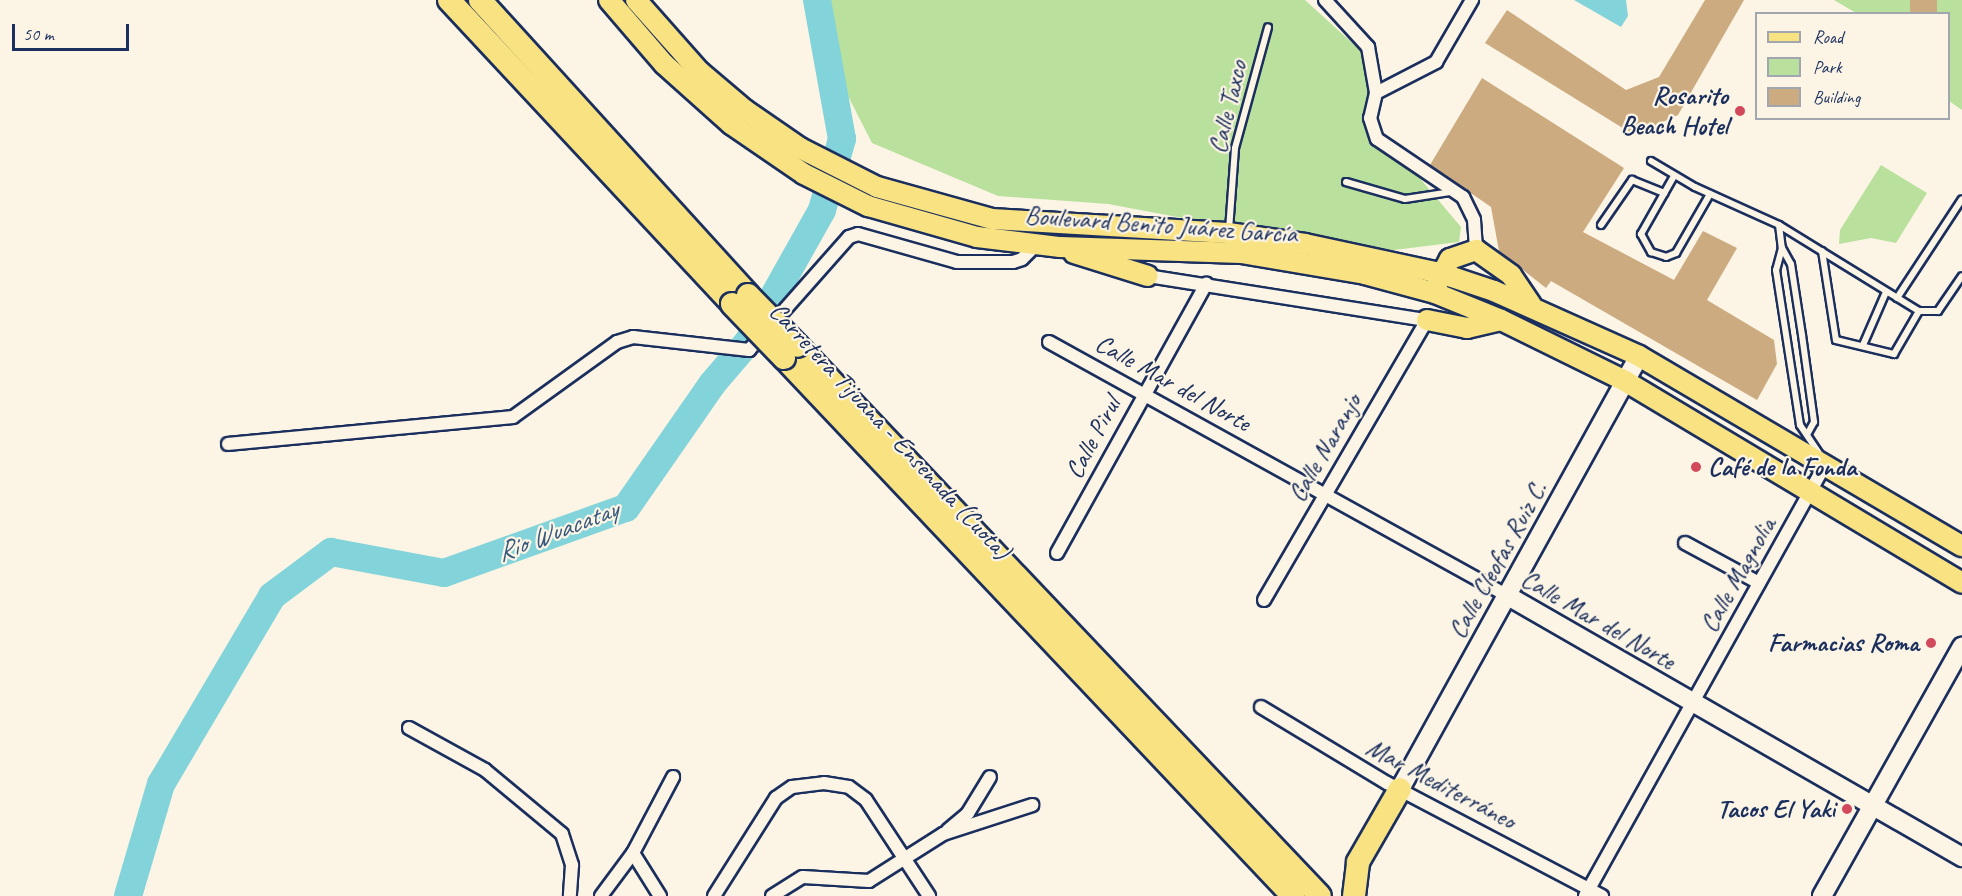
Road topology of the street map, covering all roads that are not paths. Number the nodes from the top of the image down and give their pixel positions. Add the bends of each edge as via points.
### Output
1 (449, 0) edge
2 (480, 0) edge
3 (609, 0) edge
4 (636, 0) edge
5 (1325, 0) edge
6 (1472, 0) edge
7 (1268, 27) dead end
8 (1376, 93) junction
9 (1651, 161) dead end
10 (1674, 176) junction
11 (1346, 182) dead end
12 (1455, 191) junction
13 (1664, 193) junction
14 (1710, 194) junction
15 (1962, 199) edge
16 (1601, 225) dead end
17 (1779, 225) junction
18 (1228, 233) junction
19 (1036, 245) junction
20 (1060, 247) junction
21 (1782, 248) junction
22 (1476, 250) junction
23 (1822, 251) junction
24 (1440, 273) junction
25 (1148, 276) joint
26 (1962, 276) edge
27 (1206, 284) junction
28 (1886, 292) junction
29 (1435, 293) junction
30 (1897, 298) junction
31 (740, 300) junction
32 (1531, 305) junction
33 (1919, 311) junction
34 (1427, 320) junction
35 (1501, 320) junction
36 (1049, 342) dead end
37 (1863, 345) junction
38 (791, 352) junction
39 (1639, 356) junction
40 (1625, 381) junction
41 (1142, 395) junction
42 (1808, 433) junction
43 (228, 444) dead end
44 (1825, 465) junction
45 (1808, 494) junction
46 (1322, 495) junction
47 (1685, 543) dead end
48 (1962, 546) edge
49 (1057, 553) dead end
50 (1759, 583) junction
51 (1962, 583) edge
52 (1508, 596) junction
53 (1264, 600) dead end
54 (1962, 647) edge
55 (1692, 705) junction
56 (1261, 707) dead end
57 (409, 728) dead end
58 (673, 777) dead end
59 (990, 777) dead end
60 (1400, 789) junction
61 (1032, 805) dead end
62 (1870, 807) junction
63 (943, 834) junction
64 (633, 853) junction
65 (1962, 857) edge
66 (904, 859) junction
67 (1587, 892) edge
68 (570, 896) edge
69 (601, 896) edge
70 (660, 896) edge
71 (714, 896) edge
72 (772, 896) edge
73 (929, 896) edge
74 (1293, 896) edge
75 (1320, 896) edge
76 (1354, 896) edge
77 (1602, 896) edge
78 (1822, 896) edge

1 - 31 highway, Carretera Tijuana - Ensenada (Cuota)
2 - 31 highway, Carretera Tijuana - Ensenada (Cuota)
3 - 19 main road, Boulevard Benito Juárez García via 698,96 759,146 804,174 899,217 977,237
4 - 18 main road, Boulevard Benito Juárez García via 700,72 770,129 818,158 906,198 1033,224
5 - 8 street via 1368,47
6 - 8 street via 1436,62
7 - 18 lane, Calle Taxco via 1235,148
8 - 12 street via 1370,118 1380,144
9 - 10 lane
10 - 13 lane
10 - 14 lane
11 - 12 lane via 1405,199
12 - 22 street via 1472,210
13 - 14 lane via 1641,238 1647,249 1666,257 1679,250
13 - 16 lane via 1639,179 1632,180 1620,190
14 - 17 lane
15 - 30 lane
17 - 21 lane
17 - 23 lane
18 - 24 main road, Boulevard Benito Juárez García via 1305,243
19 - 20 main road, Boulevard Benito Juárez García
19 - 43 street via 1013,262 957,262 858,234 849,237 749,350 633,336 617,342 513,417
20 - 25 main road
20 - 29 main road, Boulevard Benito Juárez García via 1241,253 1365,274
21 - 42 lane via 1791,264 1814,422
21 - 42 lane via 1776,270 1800,425
22 - 24 main road via 1454,257
22 - 32 main road via 1511,275
23 - 28 lane
23 - 37 lane via 1832,333 1839,341
24 - 29 main road
24 - 32 main road, Boulevard Benito Juárez García
25 - 27 street
26 - 33 lane via 1938,311
27 - 34 street
27 - 41 street, Calle Pirul
28 - 30 lane
28 - 37 lane
29 - 35 main road, Boulevard Benito Juárez García
30 - 33 lane
31 - 38 highway, Carretera Tijuana - Ensenada (Cuota), bridge
32 - 39 main road, Boulevard Benito Juárez García
33 - 37 lane via 1894,354
34 - 35 main road via 1467,328
34 - 46 street, Calle Naranjo
35 - 40 main road, Boulevard Benito Juárez García
36 - 41 street, Calle Mar del Norte
38 - 74 highway, Carretera Tijuana - Ensenada (Cuota)
38 - 75 highway, Carretera Tijuana - Ensenada (Cuota)
39 - 40 street, Calle Cleofas Ruiz C.
39 - 44 main road, Boulevard Benito Juárez García
40 - 45 main road, Boulevard Benito Juárez García
40 - 52 street, Calle Cleofas Ruiz C.
41 - 46 street, Calle Mar del Norte
41 - 49 street, Calle Pirul
42 - 44 lane
44 - 45 street, Calle Magnolia
44 - 48 main road, Boulevard Benito Juárez García
45 - 50 street, Calle Magnolia
45 - 51 main road, Boulevard Benito Juárez García
46 - 52 street, Calle Mar del Norte
46 - 53 street, Calle Naranjo
47 - 50 street
50 - 55 street, Calle Magnolia
52 - 55 street, Calle Mar del Norte
52 - 60 street, Calle Cleofas Ruiz C.
54 - 62 street
55 - 62 street, Calle Mar del Norte
55 - 67 street, Calle Magnolia
56 - 60 street, Mar Mediterráneo
57 - 68 street via 485,770 562,834 572,865
58 - 64 street
59 - 63 street via 968,813
60 - 67 street, Mar Mediterráneo
60 - 76 highway via 1358,862
61 - 63 street
62 - 65 street, Calle Mar del Norte
62 - 78 street
63 - 66 street
64 - 69 street
64 - 70 street
66 - 71 street via 858,792 824,783 792,787 776,798
66 - 72 street via 862,883 803,877
66 - 73 street
67 - 77 street, Mar Mediterráneo

